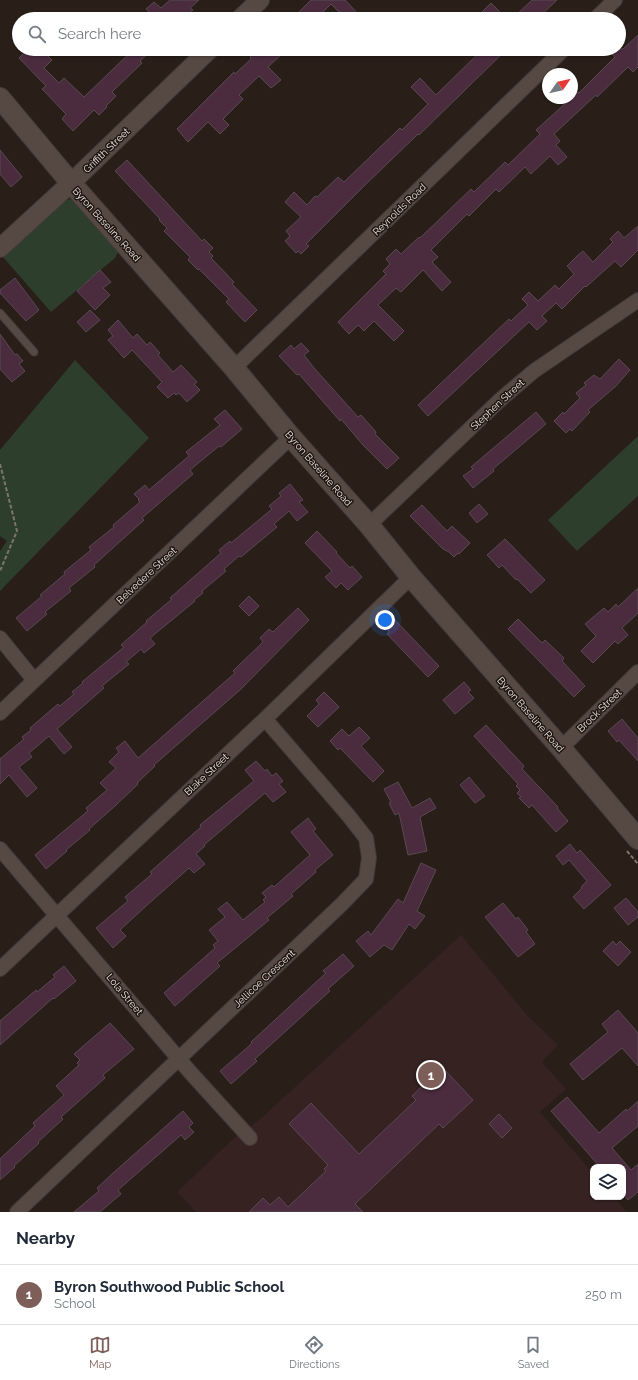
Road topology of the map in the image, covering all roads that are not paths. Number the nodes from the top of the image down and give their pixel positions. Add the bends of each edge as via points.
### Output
1 (260, 0) edge
2 (615, 0) edge
3 (247, 12) edge
4 (602, 12) edge
5 (203, 56) edge
6 (557, 56) edge
7 (0, 98) edge
8 (71, 184) junction
9 (0, 248) edge
10 (638, 300) edge
11 (0, 313) edge
12 (34, 352) dead end
13 (234, 368) junction
14 (291, 437) junction
15 (369, 525) junction
16 (411, 577) junction
17 (0, 638) edge
18 (638, 672) edge
19 (34, 680) junction
20 (0, 713) edge
21 (265, 719) junction
22 (561, 748) junction
23 (638, 839) edge
24 (0, 849) edge
25 (57, 914) junction
26 (0, 969) edge
27 (180, 1058) junction
28 (250, 1138) dead end
29 (18, 1212) edge

1 - 3 street
2 - 4 street
5 - 8 street, Griffith Street
6 - 13 street, Reynolds Road
7 - 8 main road, Byron Baseline Road
8 - 9 street, Griffith Street
8 - 13 main road, Byron Baseline Road
10 - 15 street, Stephen Street via 534,371 501,399
11 - 12 lane
13 - 14 main road, Byron Baseline Road
14 - 15 main road, Byron Baseline Road
14 - 19 street, Belvedere Street
15 - 16 main road, Byron Baseline Road
16 - 21 street, Blake Street
16 - 22 main road, Byron Baseline Road
17 - 19 street
18 - 22 street, Brock Street
19 - 20 street, Belvedere Street
21 - 25 street, Blake Street
21 - 27 street, Jellicoe Crescent via 366,838 370,858 366,879
22 - 23 main road, Byron Baseline Road
24 - 25 street, Lola Street
25 - 26 street, Blake Street
25 - 27 street, Lola Street
27 - 28 street, Lola Street
27 - 29 street, Jellicoe Crescent

